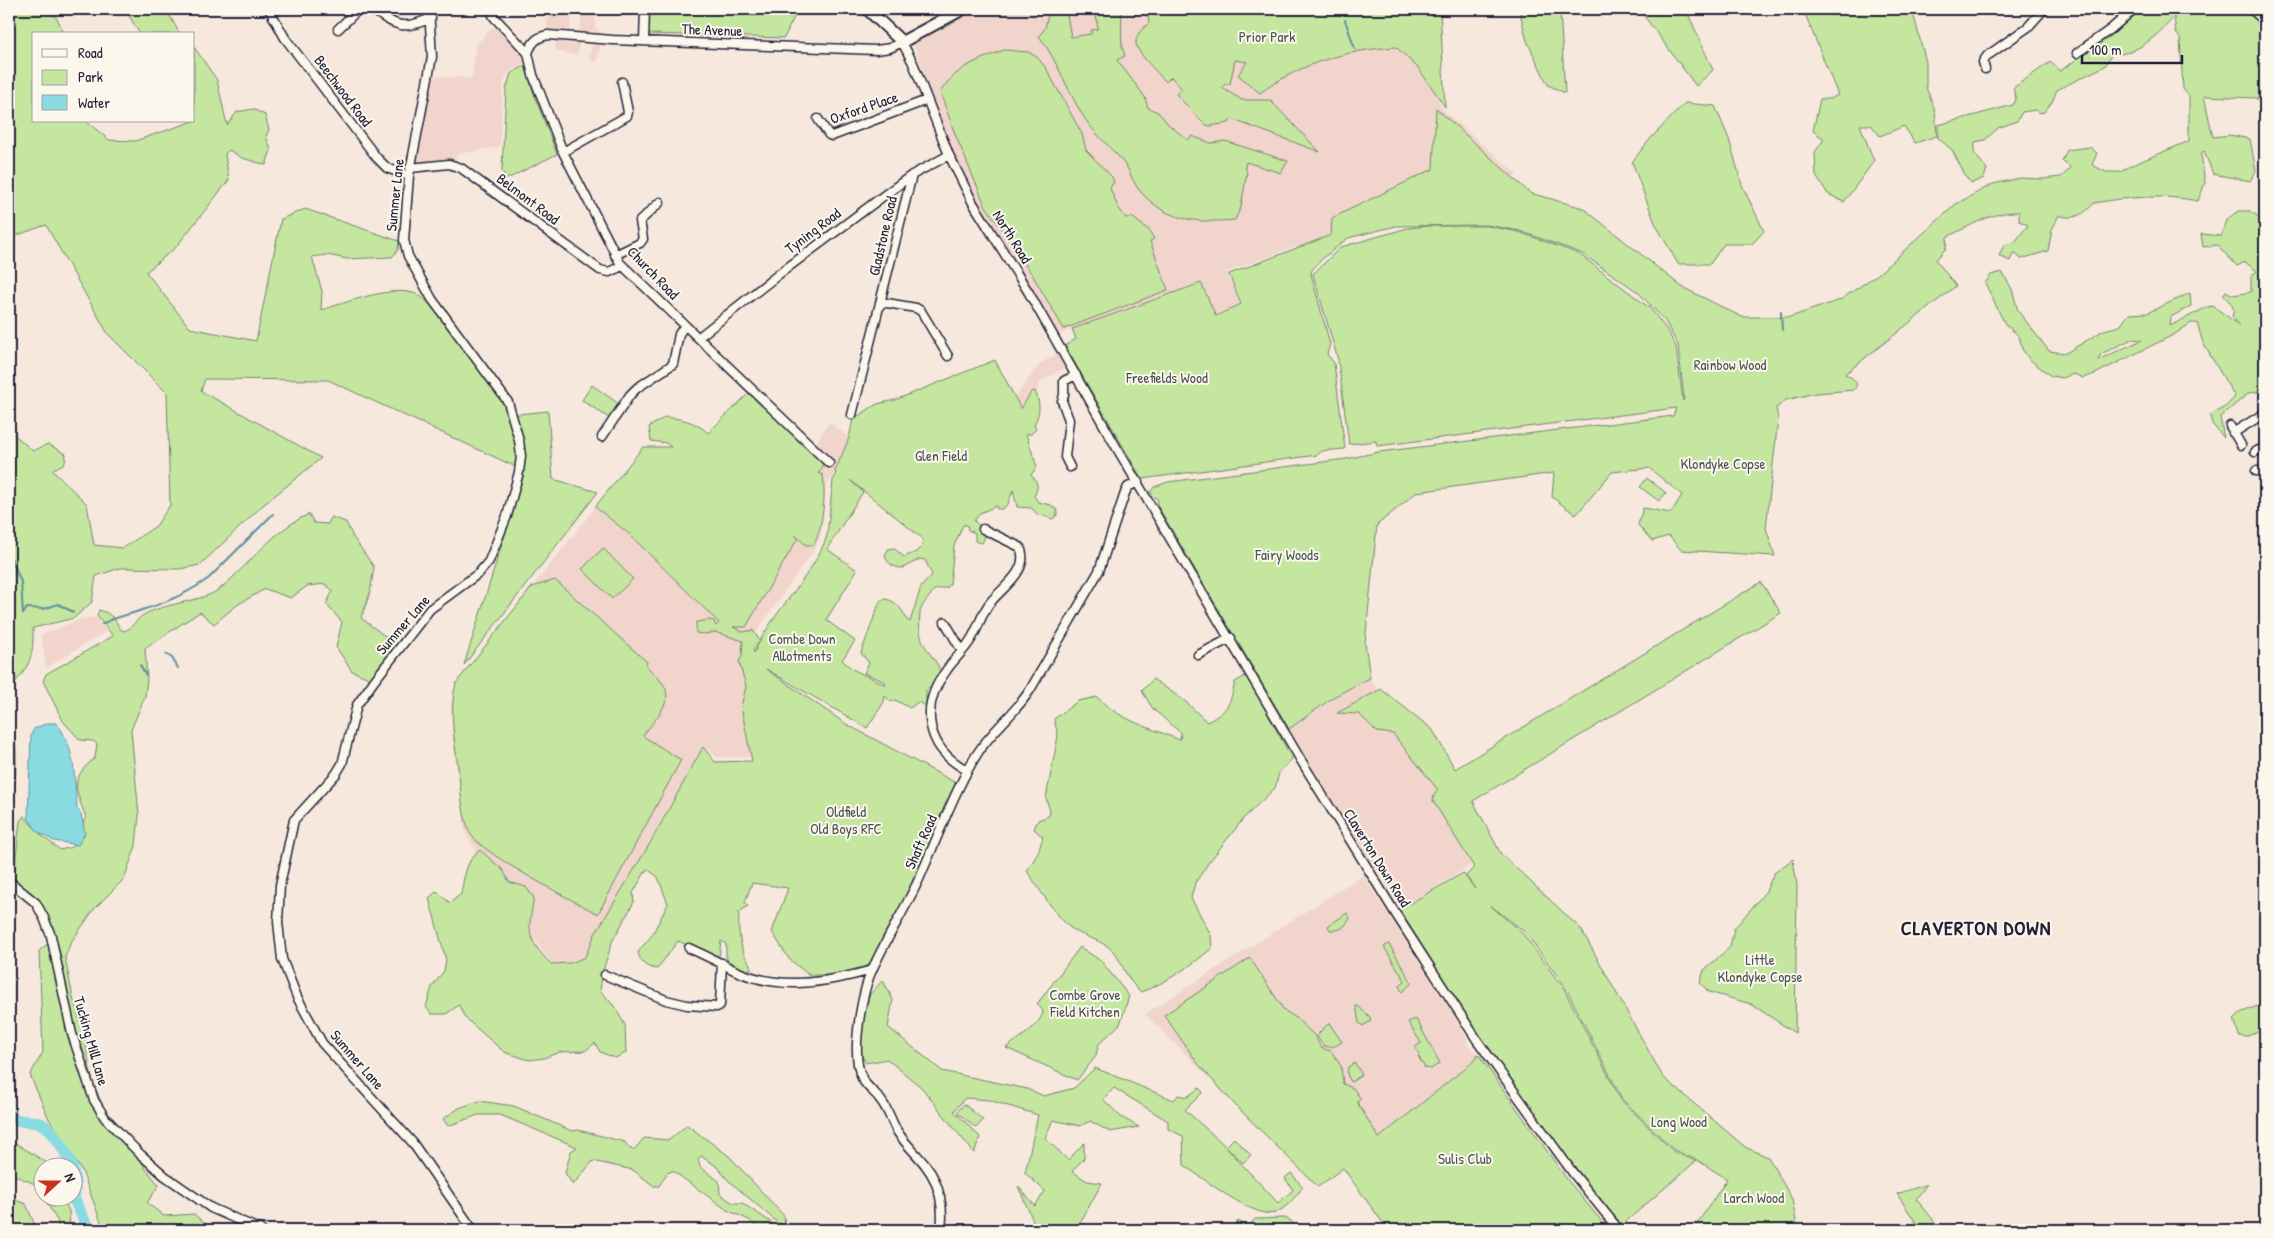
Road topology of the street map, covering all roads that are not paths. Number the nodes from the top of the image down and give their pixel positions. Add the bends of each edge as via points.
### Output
1 (269, 9) edge
2 (359, 9) edge
3 (372, 9) edge
4 (429, 9) edge
5 (490, 9) edge
6 (645, 9) edge
7 (867, 9) edge
8 (963, 9) edge
9 (2044, 9) edge
10 (2134, 9) edge
11 (2251, 9) edge
12 (431, 18) junction
13 (2265, 21) edge
14 (338, 29) dead end
15 (644, 41) junction
16 (902, 42) junction
17 (528, 52) junction
18 (2077, 53) dead end
19 (1985, 69) dead end
20 (622, 82) dead end
21 (927, 100) junction
22 (818, 119) dead end
23 (563, 152) junction
24 (949, 155) junction
25 (409, 172) junction
26 (912, 176) junction
27 (660, 202) dead end
28 (616, 255) junction
29 (622, 266) junction
30 (882, 302) junction
31 (685, 325) junction
32 (699, 337) junction
33 (948, 356) dead end
34 (1076, 375) junction
35 (2265, 413) edge
36 (852, 415) dead end
37 (602, 437) dead end
38 (2241, 444) dead end
39 (2265, 447) edge
40 (2255, 452) dead end
41 (829, 463) dead end
42 (1070, 467) dead end
43 (2256, 471) dead end
44 (2265, 472) edge
45 (1138, 482) junction
46 (983, 530) dead end
47 (945, 622) dead end
48 (1230, 638) junction
49 (962, 651) junction
50 (1198, 655) dead end
51 (968, 770) junction
52 (9, 881) edge
53 (689, 948) dead end
54 (722, 963) junction
55 (872, 970) junction
56 (605, 974) dead end
57 (261, 1230) edge
58 (473, 1230) edge
59 (941, 1230) edge
60 (1619, 1230) edge

1 - 25 street, Beechwood Road via 285,38 377,158 395,173
2 - 14 street
3 - 12 street via 386,20 404,26
4 - 12 street, Summer Lane
5 - 17 street
6 - 15 street
7 - 16 main road, North Road
8 - 16 main road
9 - 19 street via 2028,27 1987,56
10 - 18 street
11 - 13 street
12 - 25 street, Summer Lane via 432,57
15 - 16 street, The Avenue via 876,50
15 - 17 street, The Avenue via 548,35 538,37
16 - 21 street, North Road
17 - 23 street, Church Road via 533,76
20 - 23 street via 627,116
21 - 22 street, Oxford Place via 832,136
21 - 24 street, North Road
23 - 28 street, Church Road
24 - 26 street, Tyning Road
24 - 34 street, North Road via 973,203
25 - 29 street, Belmont Road via 456,165 605,273
25 - 58 street, Summer Lane via 404,224 408,256 432,299 506,398 520,440 520,472 489,561 479,573 430,610 362,696 353,717 342,764 294,820 280,885 278,922 282,959 297,997 322,1043 412,1142
26 - 30 street, Gladstone Road
26 - 32 street, Tyning Road
27 - 28 street via 642,217 643,239 640,243
28 - 29 street, Church Road
29 - 31 street, Church Road
30 - 33 street via 921,311
30 - 36 street, Gladstone Road
31 - 32 street, Church Road
31 - 37 street via 679,334 673,364 637,388
32 - 41 street, Church Road
34 - 42 street via 1063,384 1062,403 1069,420 1065,457
34 - 45 street, North Road
35 - 38 street via 2232,429
39 - 40 street
43 - 44 street
45 - 48 street, Claverton Down Road
45 - 51 street, Shaft Road via 1128,487 1099,571 1030,690 991,733
46 - 49 street via 1017,545 1023,556 1017,573 988,604
47 - 49 street
48 - 50 street
48 - 60 street, Claverton Down Road via 1326,803 1477,1040 1573,1173
49 - 51 street via 936,689 929,722 944,752
51 - 55 street, Shaft Road via 919,881
52 - 57 street, Tucking Mill Lane via 36,903 44,918 77,1051 94,1100 106,1118 165,1176 211,1208
53 - 54 street
54 - 55 street via 752,976 803,984 841,979
54 - 56 street via 720,1004 717,1007 666,1000
55 - 59 street, Shaft Road via 856,1032 859,1072 889,1112 896,1129 935,1180 940,1193

